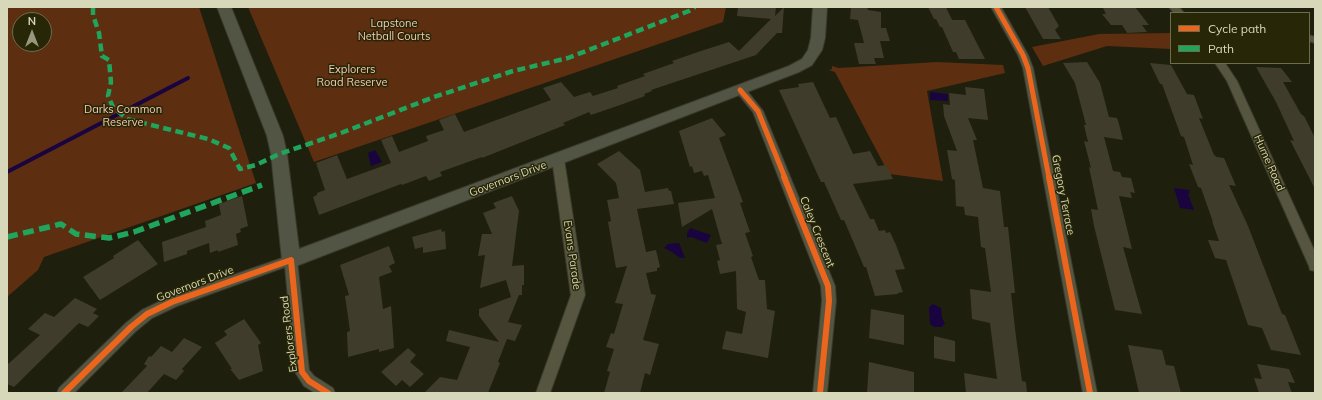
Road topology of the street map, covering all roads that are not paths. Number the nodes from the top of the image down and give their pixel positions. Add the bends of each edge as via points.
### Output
1 (224, 7) edge
2 (820, 7) edge
3 (996, 7) edge
4 (1221, 64) edge
5 (740, 90) junction
6 (558, 160) junction
7 (291, 260) junction
8 (1315, 266) edge
9 (64, 393) edge
10 (328, 393) edge
11 (543, 393) edge
12 (820, 393) edge
13 (1090, 393) edge

1 - 7 main road, Explorers Road via 275,136
2 - 5 main road, Governors Drive via 817,46 810,59 794,69
3 - 13 street, Gregory Terrace via 1028,68
4 - 8 street, Hume Road via 1232,81
5 - 6 main road, Governors Drive
5 - 12 street, Caley Crescent via 758,111 828,286 829,301
6 - 7 main road, Governors Drive
6 - 11 street, Evans Parade via 578,295
7 - 9 street, Governors Drive via 172,302 147,314
7 - 10 street, Explorers Road via 302,372 309,381

